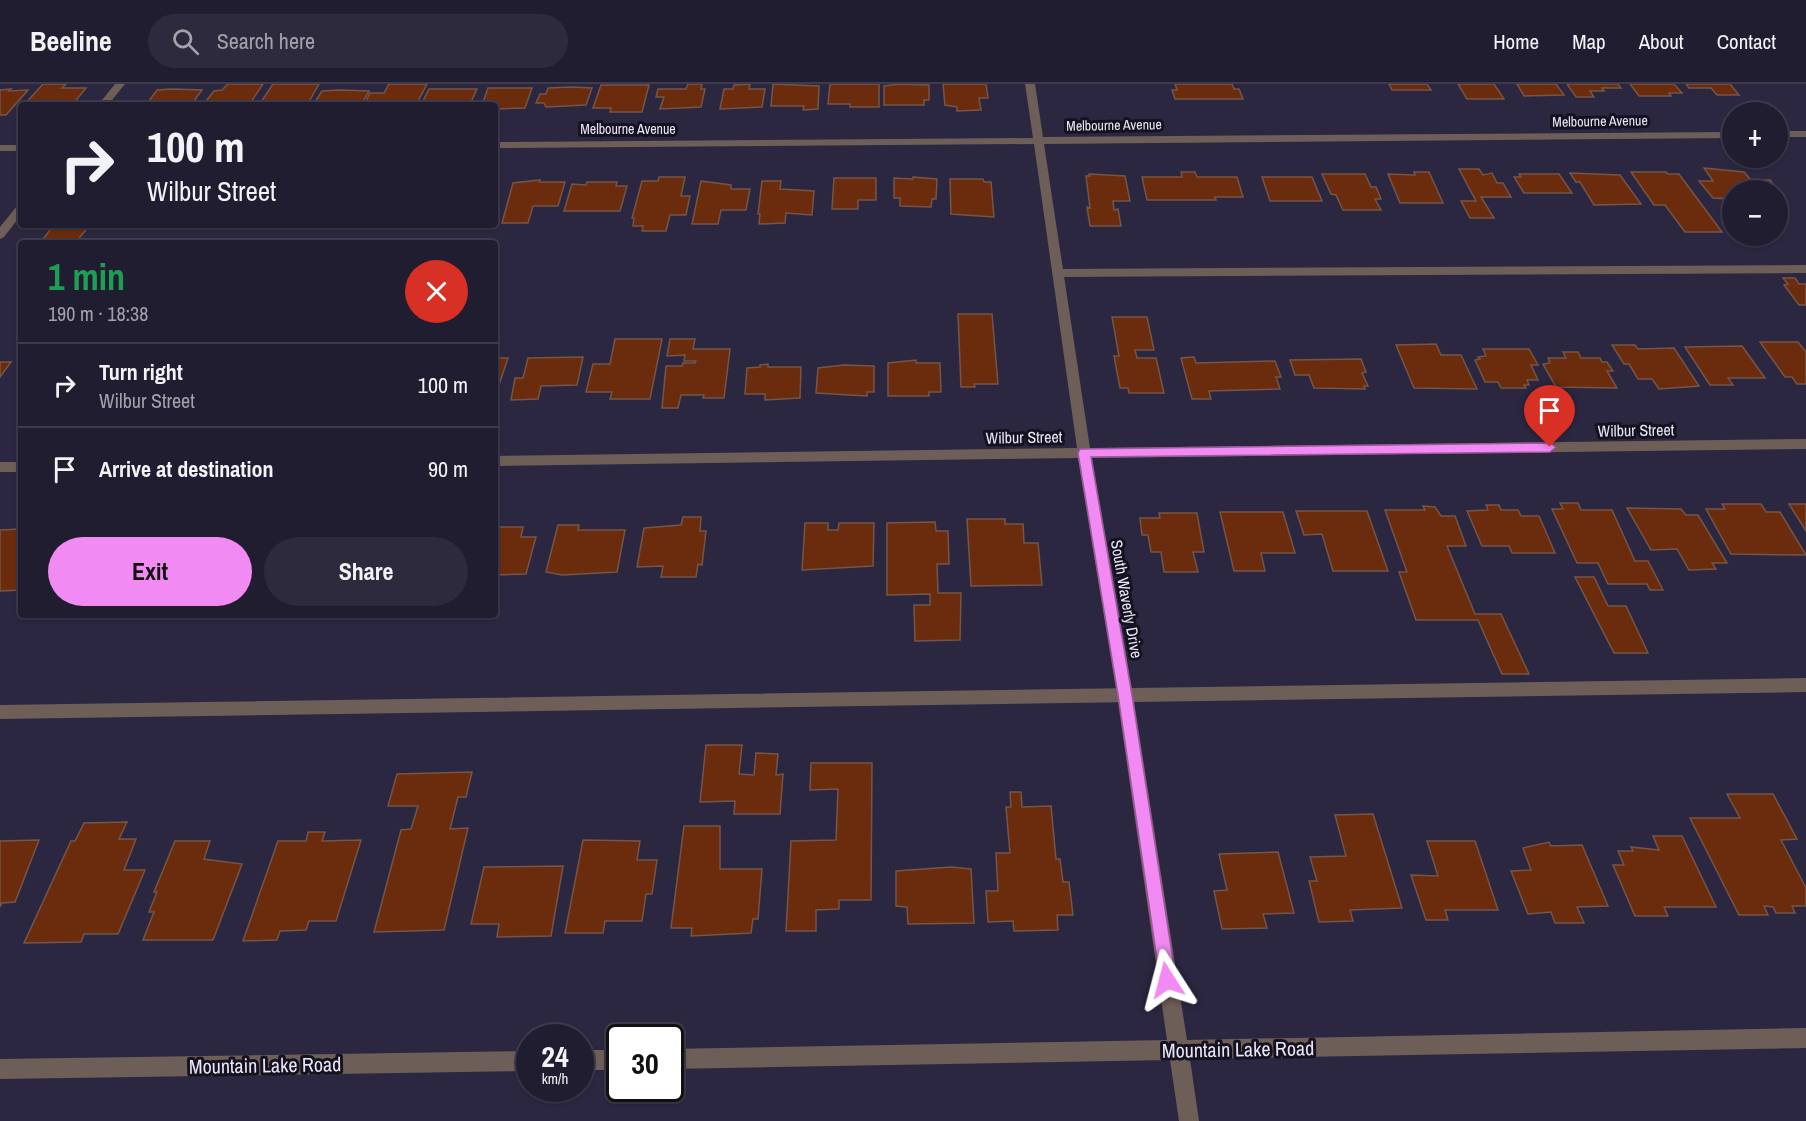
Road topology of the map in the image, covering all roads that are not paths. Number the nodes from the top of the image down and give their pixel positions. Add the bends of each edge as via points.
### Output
1 (120, 84) edge
2 (1030, 84) edge
3 (105, 102) edge
4 (1788, 134) edge
5 (1806, 134) edge
6 (1722, 135) edge
7 (1038, 141) junction
8 (498, 145) edge
9 (0, 148) edge
10 (18, 148) edge
11 (18, 212) edge
12 (0, 234) edge
13 (1806, 269) edge
14 (1059, 273) junction
15 (1806, 444) edge
16 (1084, 453) junction
17 (498, 460) edge
18 (0, 467) edge
19 (18, 467) edge
20 (1806, 685) edge
21 (1125, 695) junction
22 (0, 712) edge
23 (1806, 1038) edge
24 (1178, 1051) junction
25 (684, 1059) edge
26 (516, 1061) edge
27 (0, 1070) edge
28 (1188, 1121) edge

1 - 3 street
2 - 7 street, South Waverly Drive
4 - 5 street
6 - 7 street, Melbourne Avenue
7 - 8 street, Melbourne Avenue
7 - 14 street, South Waverly Drive
9 - 10 street
11 - 12 street
13 - 14 street
14 - 16 street, South Waverly Drive
15 - 16 street, Wilbur Street
16 - 17 street, Wilbur Street
16 - 21 street, South Waverly Drive
18 - 19 street
20 - 21 street
21 - 22 street
21 - 24 street, South Waverly Drive
23 - 24 street, Mountain Lake Road
24 - 25 street, Mountain Lake Road
24 - 28 street, South Waverly Drive
26 - 27 street, Mountain Lake Road

